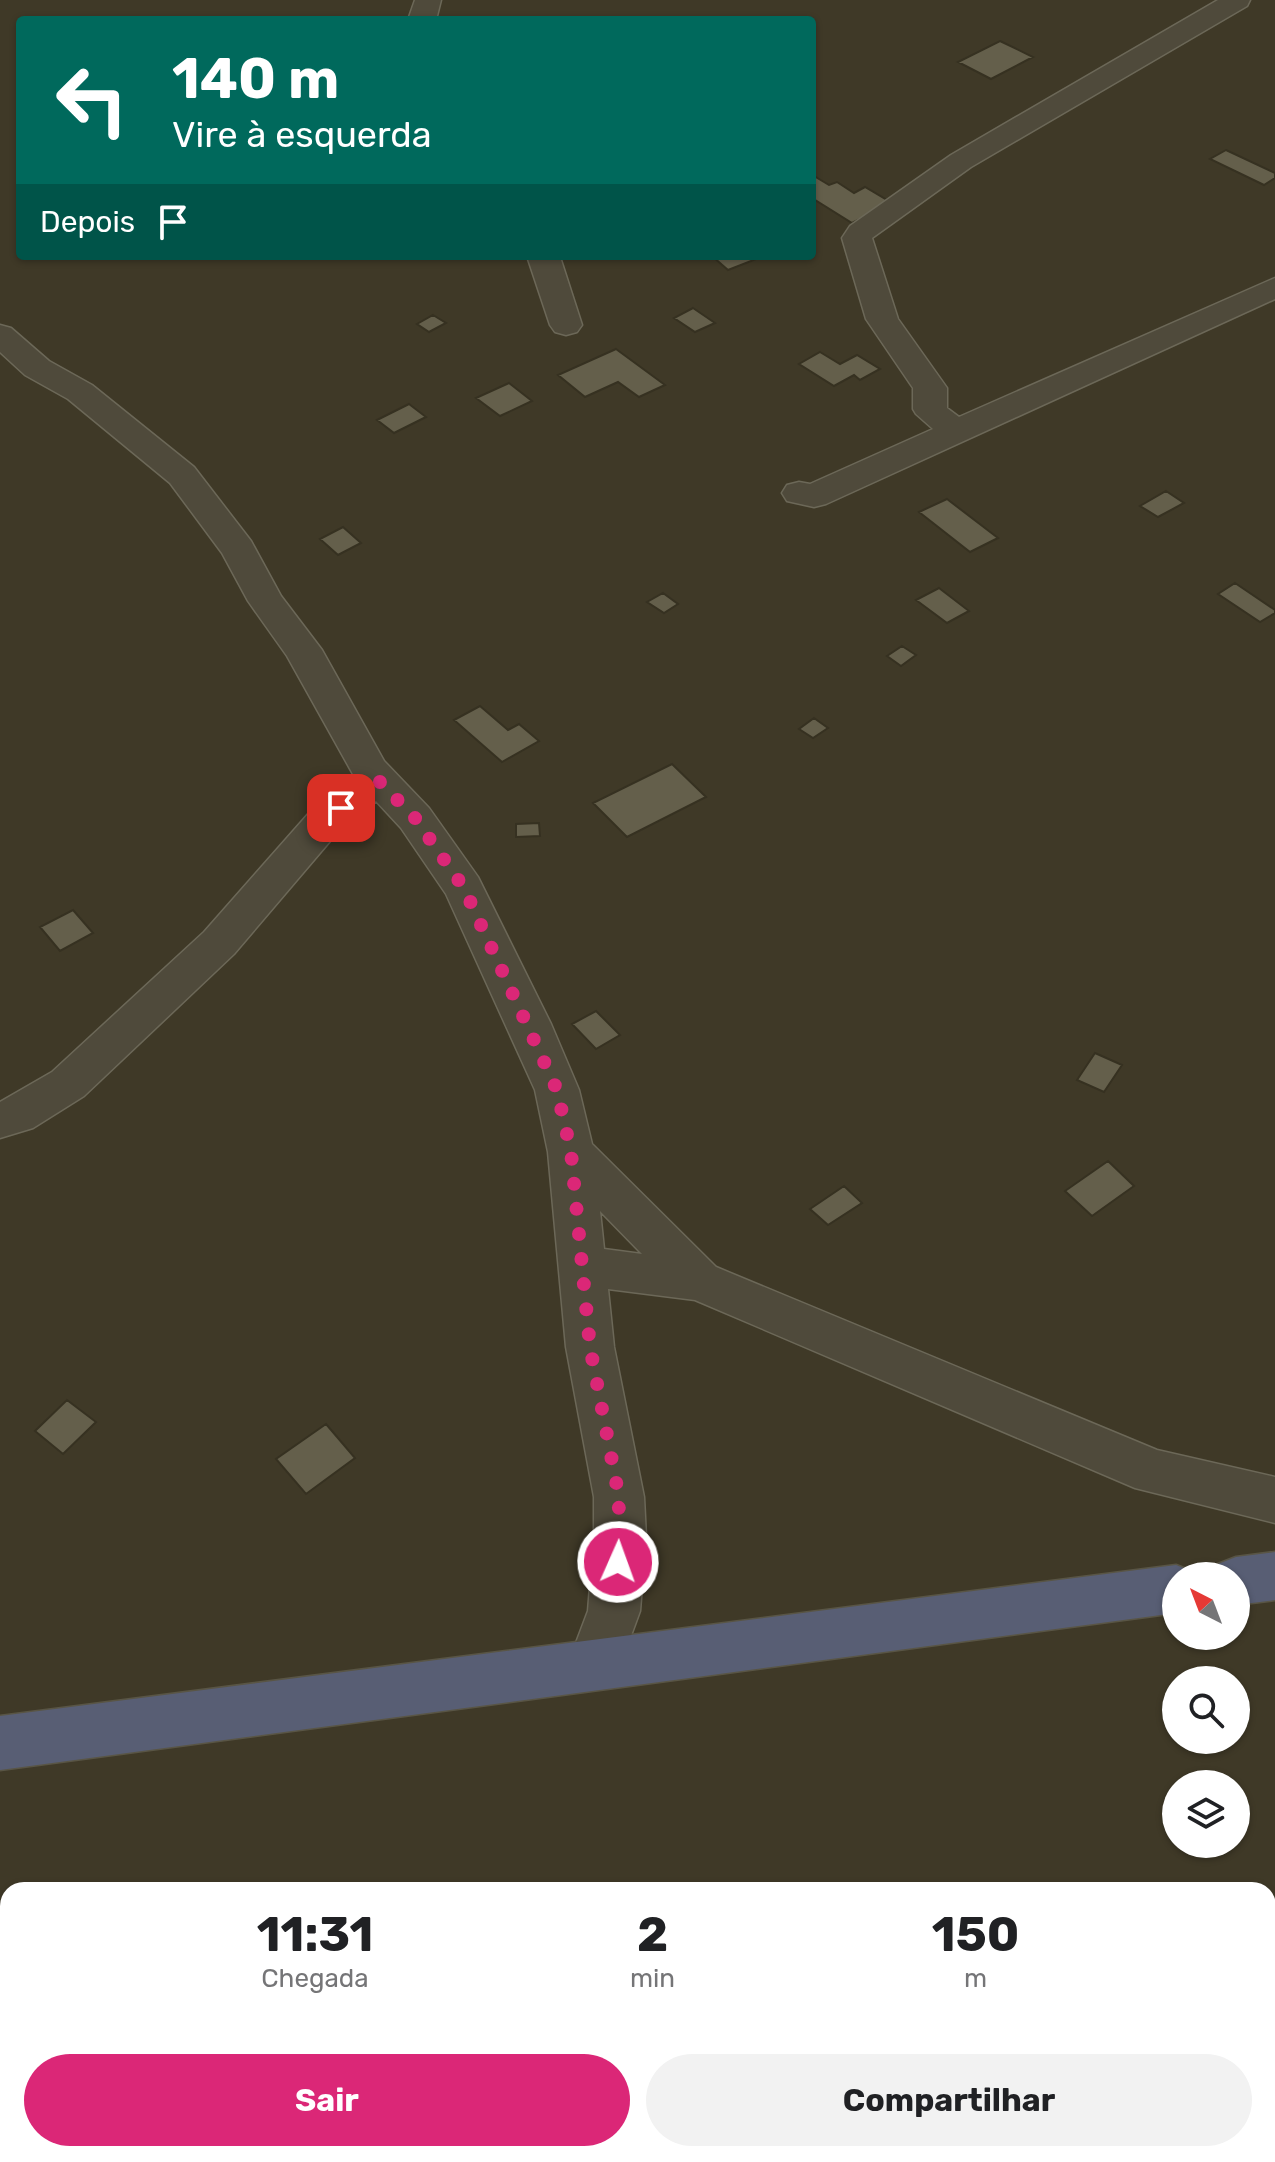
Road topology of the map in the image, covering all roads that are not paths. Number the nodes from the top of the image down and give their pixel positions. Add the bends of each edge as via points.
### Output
1 (1237, 0) edge
2 (543, 260) edge
3 (1275, 287) edge
4 (566, 325) dead end
5 (0, 335) edge
6 (958, 432) junction
7 (799, 493) dead end
8 (377, 779) junction
9 (0, 1120) edge
10 (571, 1152) junction
11 (583, 1266) junction
12 (699, 1281) junction
13 (1275, 1500) edge
14 (1275, 1576) edge
15 (1250, 1579) edge
16 (1162, 1591) edge
17 (595, 1664) junction
18 (0, 1743) edge

1 - 6 street via 961,161 857,238 882,319 930,388 933,414
2 - 4 street
3 - 6 street
5 - 8 street via 182,475 303,650
6 - 7 street via 814,496
8 - 9 street via 323,823 219,943 68,1084
8 - 10 street via 415,818 464,888 557,1090
10 - 11 street
10 - 12 street
11 - 12 street
11 - 17 street via 590,1347 619,1497 614,1611
12 - 13 street via 1153,1472
14 - 15 highway
16 - 17 highway
17 - 18 highway

